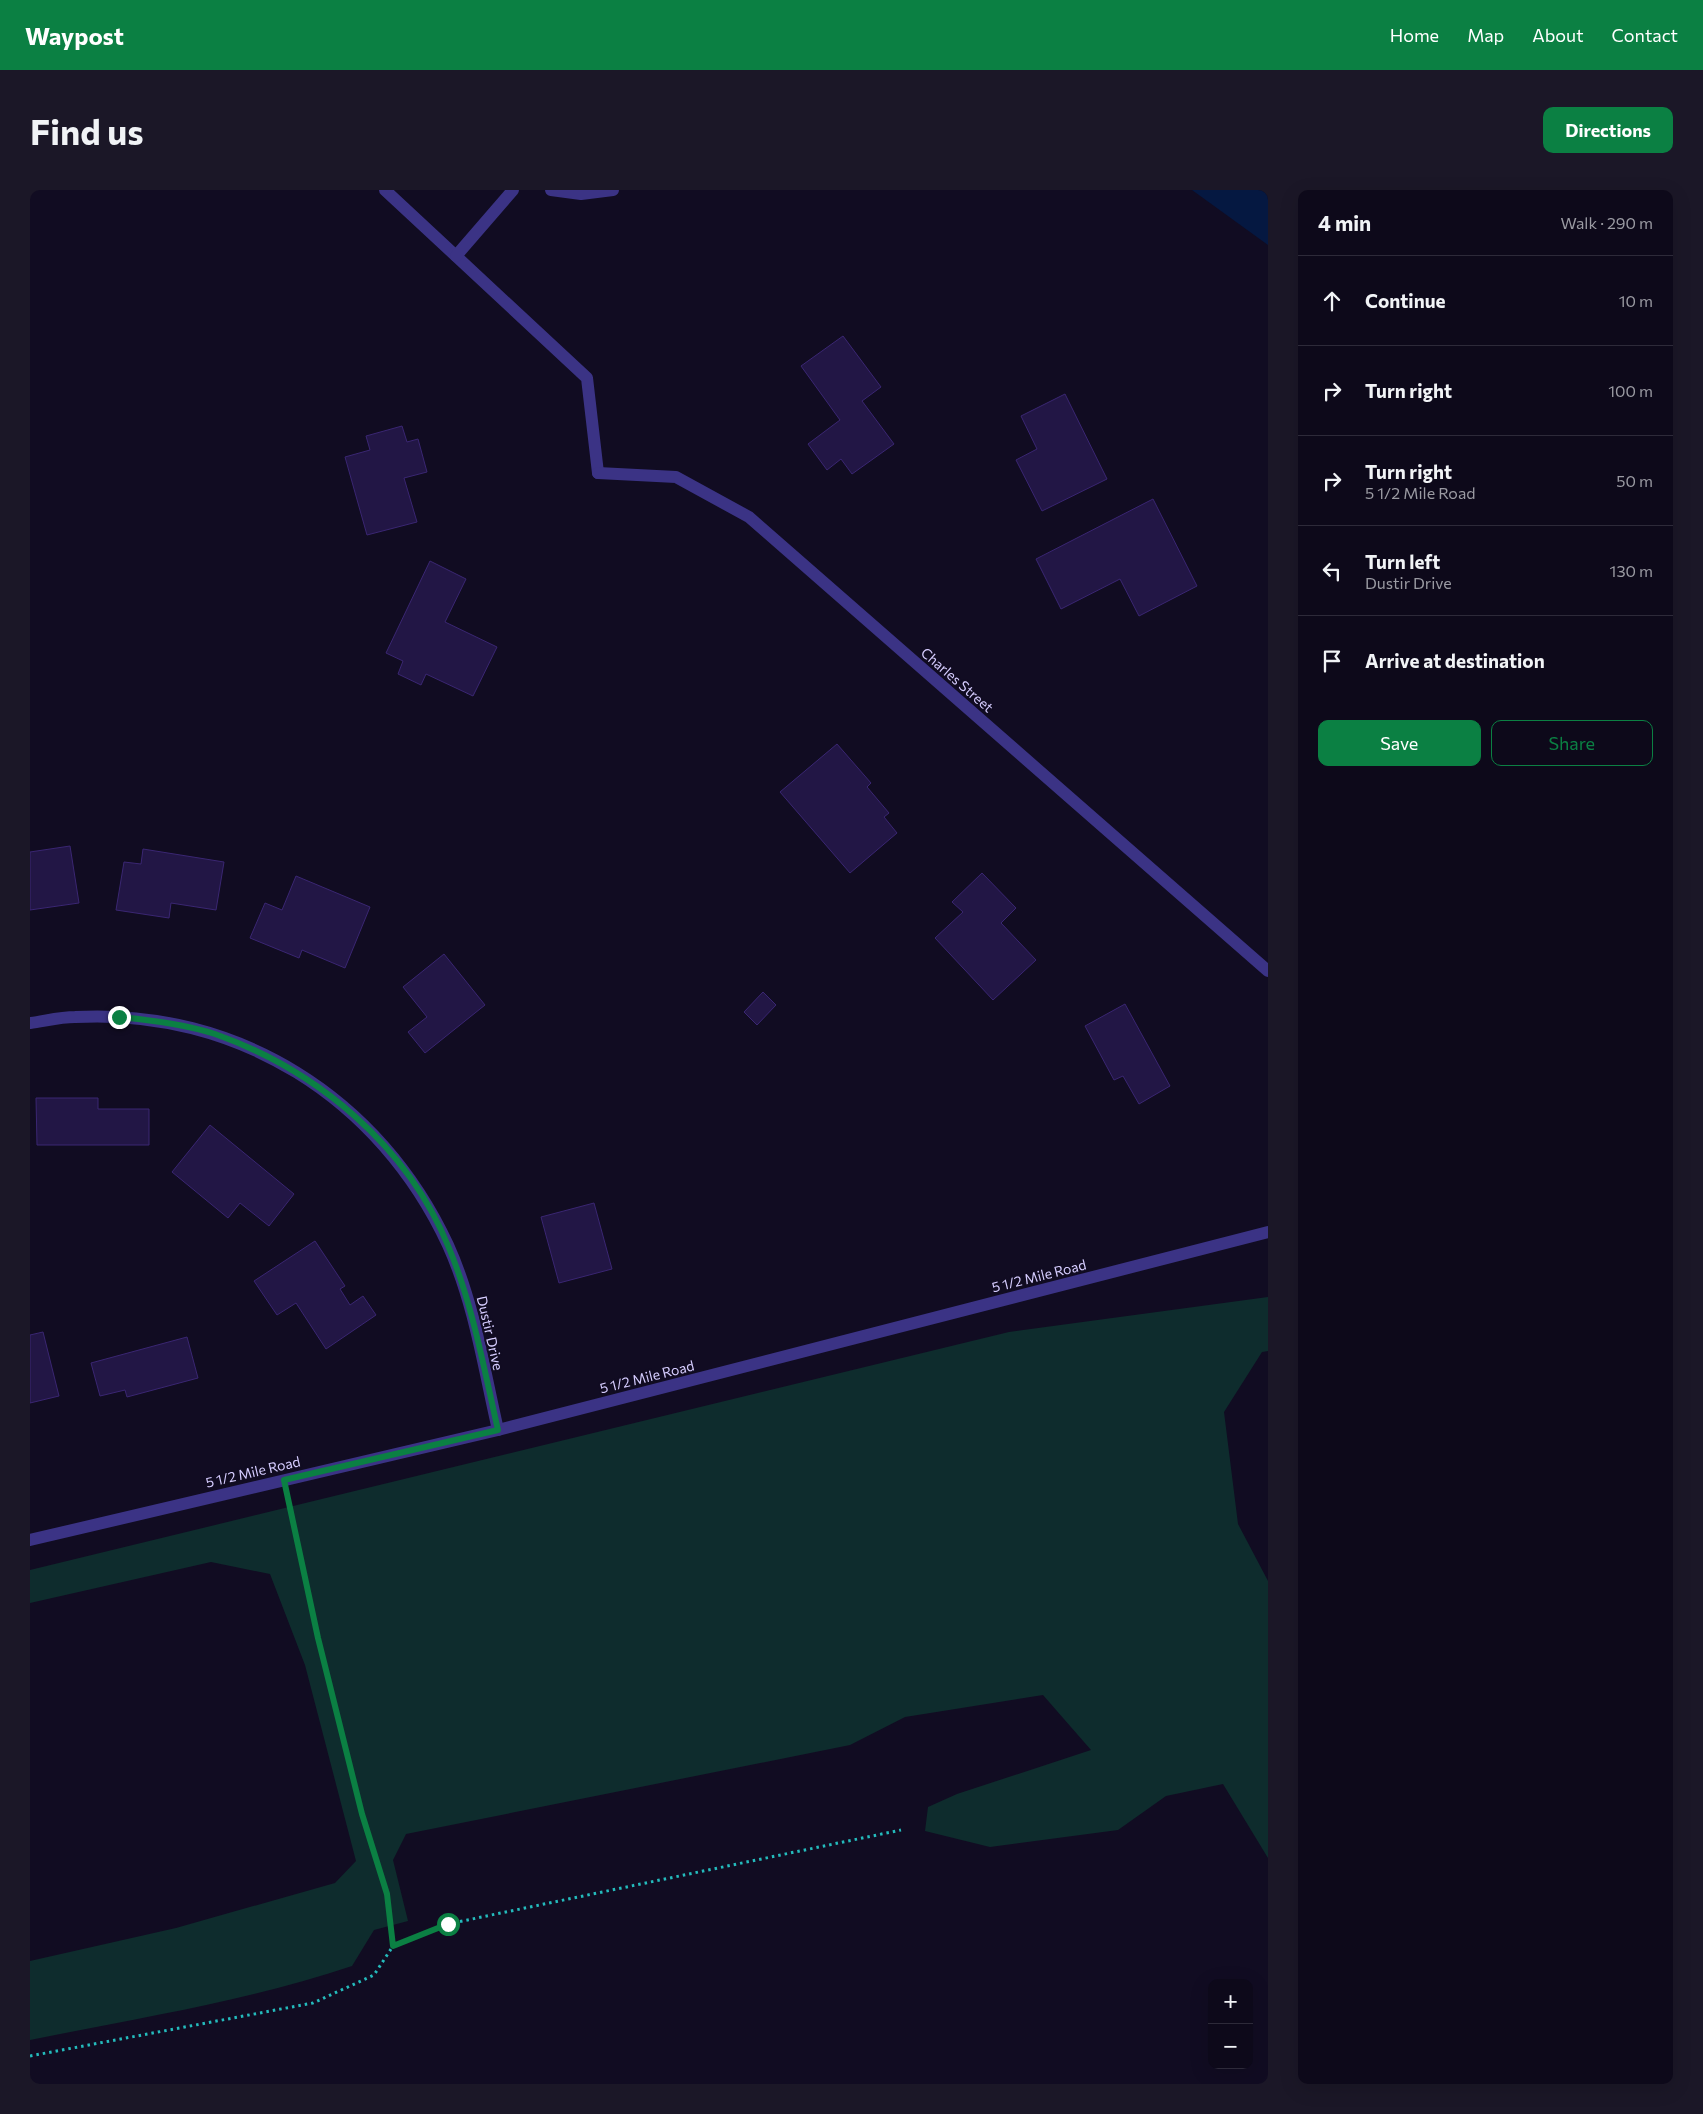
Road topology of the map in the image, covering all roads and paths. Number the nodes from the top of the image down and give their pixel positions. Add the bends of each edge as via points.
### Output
1 (385, 190) edge
2 (514, 190) edge
3 (551, 190) edge
4 (614, 190) edge
5 (456, 256) junction
6 (1268, 971) edge
7 (30, 1023) edge
8 (1268, 1232) edge
9 (498, 1430) junction
10 (284, 1480) junction
11 (30, 1540) edge
12 (901, 1830) dead end
13 (393, 1946) junction
14 (30, 2056) edge

1 - 5 street
2 - 5 street
3 - 4 street via 581,194
5 - 6 street, Charles Street via 588,378 598,473 676,477 749,517
7 - 9 street, Dustir Drive via 74,1017 119,1017 163,1022 214,1034 256,1050 332,1096 366,1126 403,1169 428,1206 448,1246 464,1288
8 - 9 street, 5 1/2 Mile Road
9 - 10 street, 5 1/2 Mile Road
10 - 11 street, 5 1/2 Mile Road
10 - 13 path via 362,1814 387,1894
12 - 13 path via 448,1924
13 - 14 path via 374,1975 313,2003

